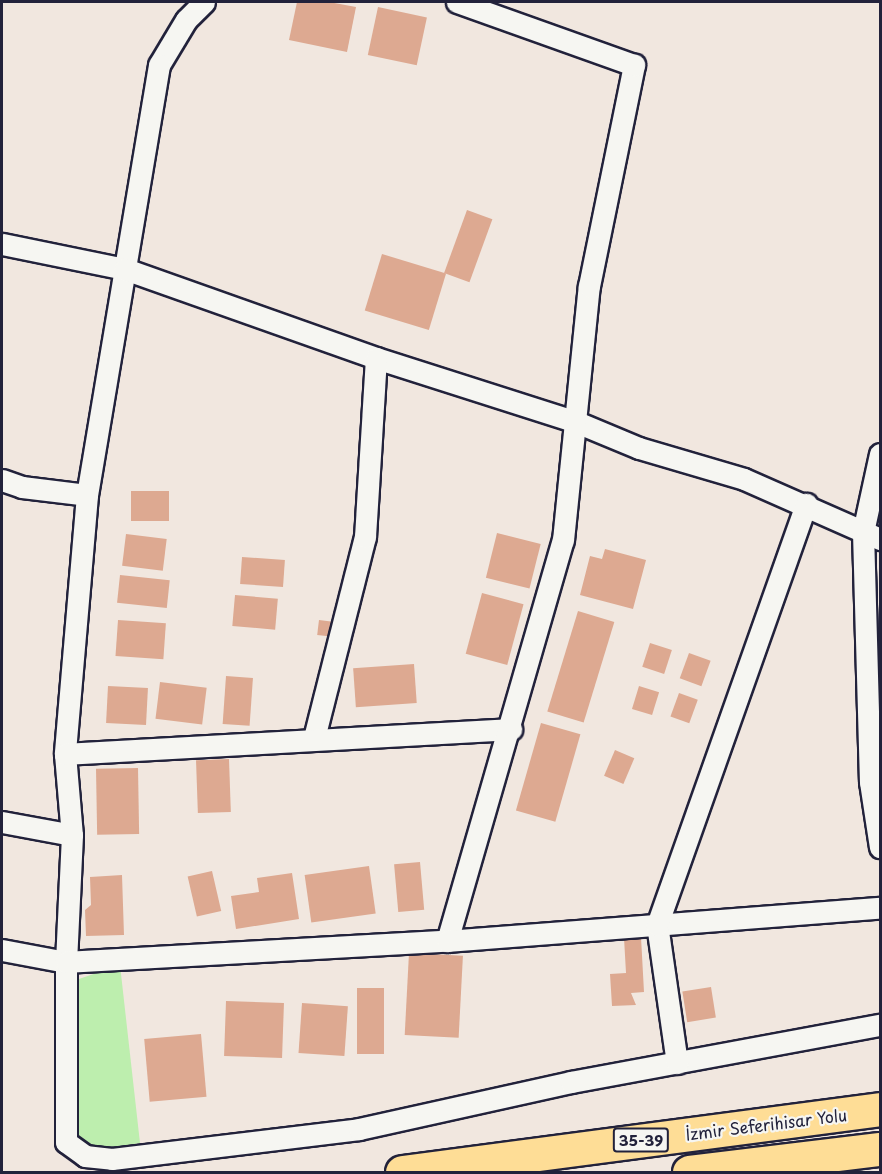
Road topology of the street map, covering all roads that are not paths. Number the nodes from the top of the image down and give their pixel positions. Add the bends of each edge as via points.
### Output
1 (204, 2) edge
2 (457, 2) edge
3 (2, 244) edge
4 (125, 269) junction
5 (376, 358) junction
6 (574, 421) junction
7 (880, 454) edge
8 (2, 480) edge
9 (87, 495) junction
10 (806, 504) junction
11 (872, 535) edge
12 (511, 729) junction
13 (314, 738) junction
14 (65, 754) junction
15 (2, 822) edge
16 (72, 835) junction
17 (880, 847) edge
18 (880, 908) edge
19 (657, 925) junction
20 (447, 941) junction
21 (2, 950) edge
22 (66, 962) junction
23 (880, 1025) edge
24 (677, 1063) junction
25 (880, 1108) edge
26 (880, 1149) edge
27 (402, 1173) edge
28 (689, 1173) edge

1 - 4 street via 186,20 159,65
2 - 6 street via 634,65 597,236
3 - 4 street
4 - 5 street
4 - 9 street
5 - 6 street
5 - 13 street via 365,537
6 - 10 street via 639,448 744,479
6 - 12 street via 563,540
7 - 11 street
8 - 9 street via 22,487
9 - 14 street
10 - 11 street
10 - 19 street
11 - 17 street via 870,782
12 - 13 street
12 - 20 street
13 - 14 street
14 - 16 street
15 - 16 street
16 - 22 street
18 - 19 street
19 - 20 street
19 - 24 street
20 - 22 street
21 - 22 street
22 - 24 street via 66,1142 85,1156 112,1159 359,1130
23 - 24 street
25 - 27 main road, İzmir Seferihisar Yolu / 35-39
26 - 28 main road

